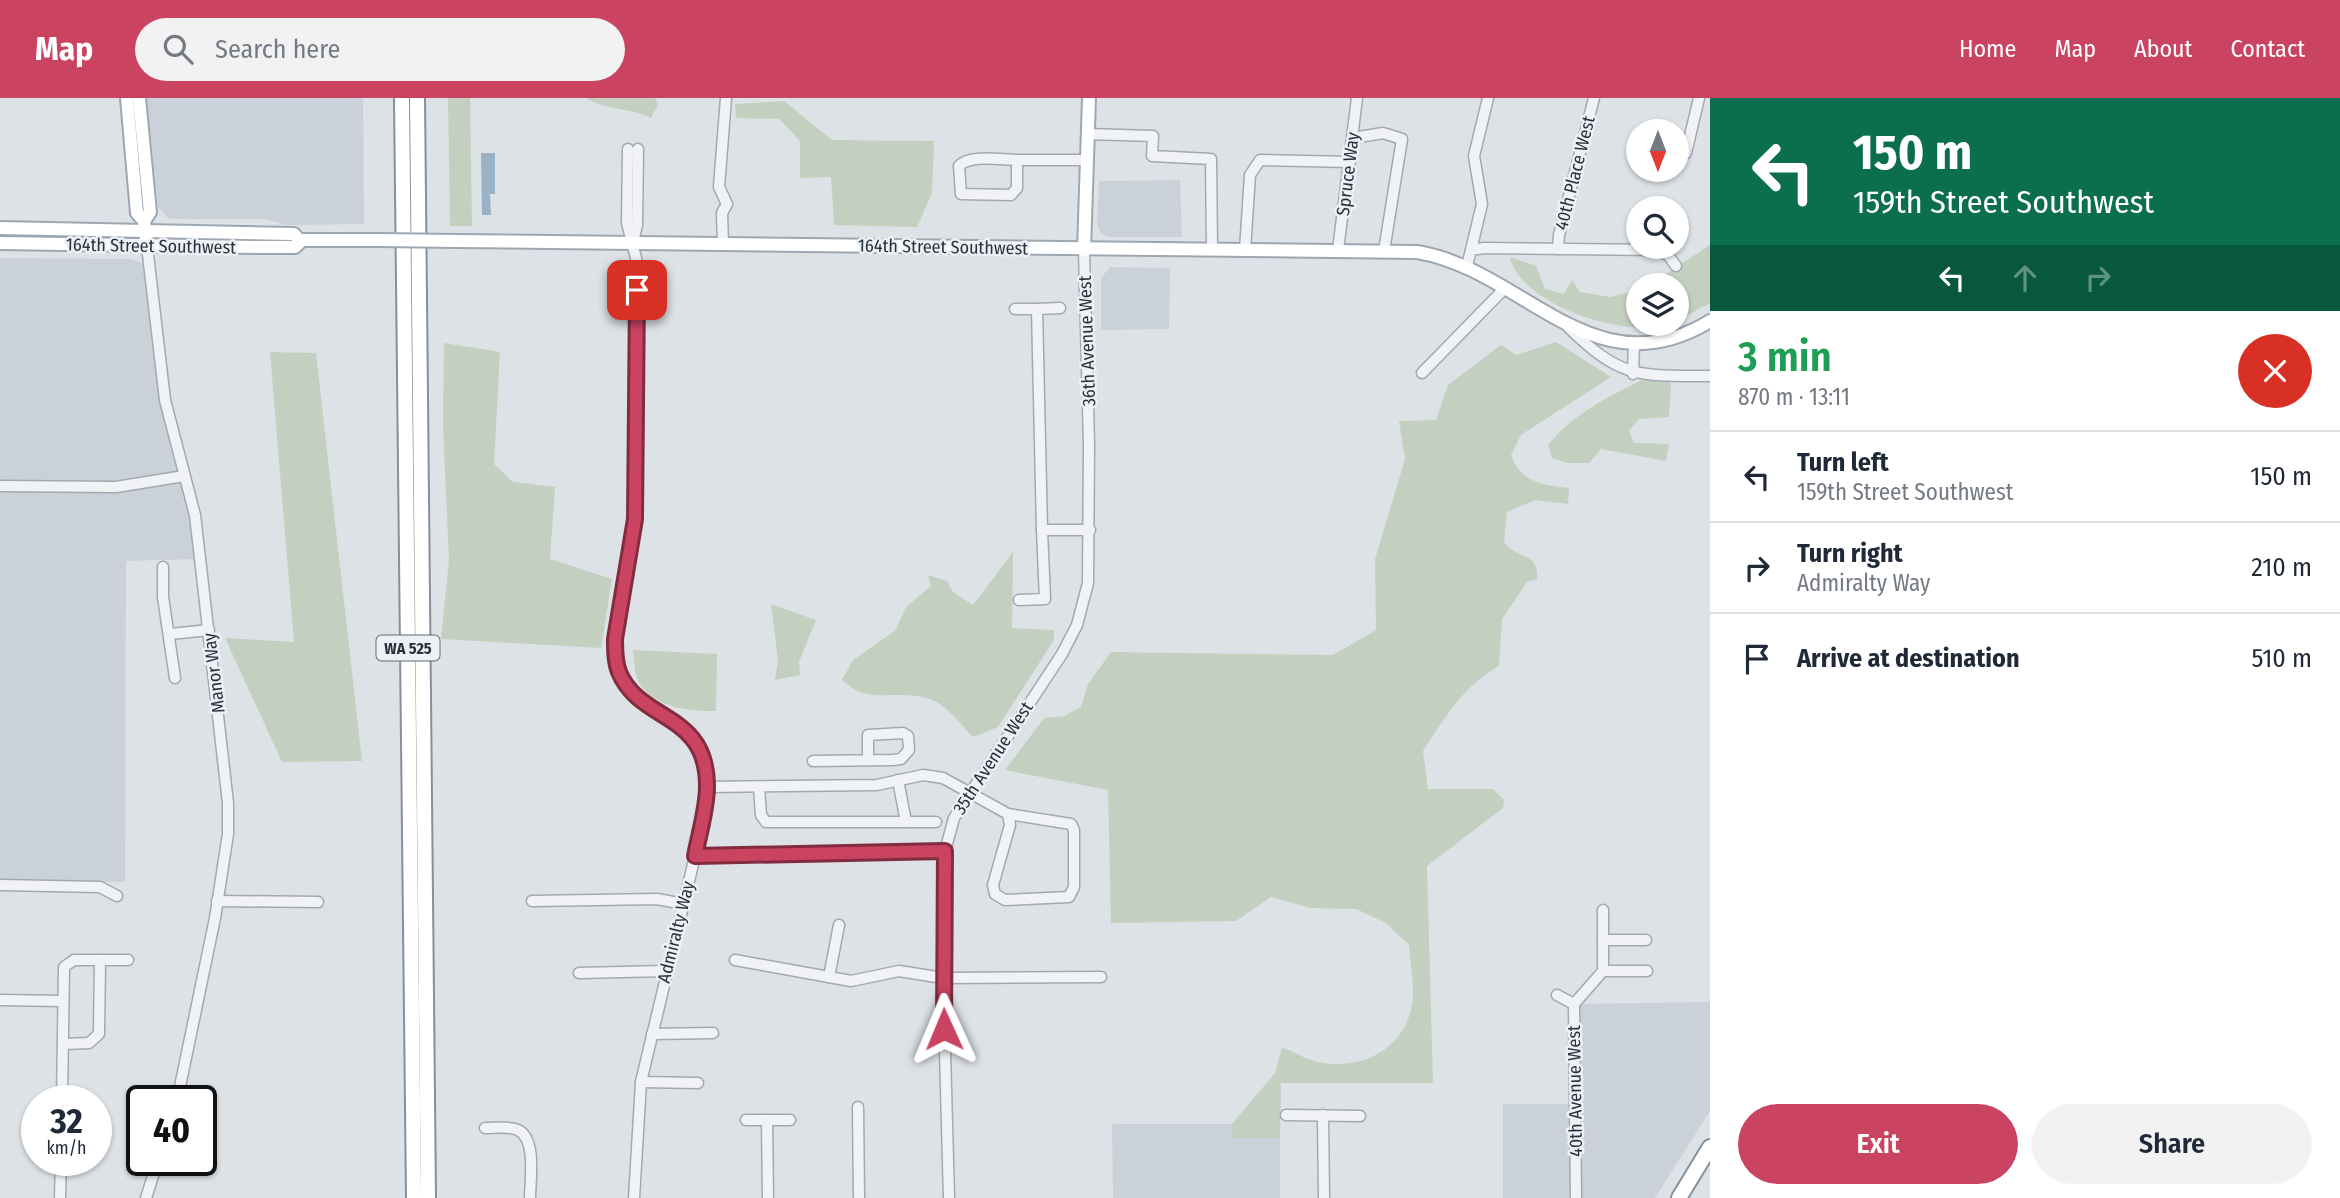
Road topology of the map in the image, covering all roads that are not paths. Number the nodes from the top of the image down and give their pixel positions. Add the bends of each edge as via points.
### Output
1 (127, 98) edge
2 (139, 98) edge
3 (402, 98) edge
4 (417, 98) edge
5 (726, 98) edge
6 (1089, 98) edge
7 (1357, 98) edge
8 (1488, 98) edge
9 (1594, 98) edge
10 (1699, 98) edge
11 (1087, 134) junction
12 (1353, 138) junction
13 (1689, 140) edge
14 (633, 149) dead end
15 (1017, 160) junction
16 (1087, 160) junction
17 (1350, 162) junction
18 (145, 227) junction
19 (0, 228) edge
20 (299, 240) junction
21 (0, 243) edge
22 (632, 243) junction
23 (723, 244) junction
24 (146, 246) junction
25 (1558, 249) junction
26 (1084, 250) junction
27 (1212, 250) junction
28 (1245, 250) junction
29 (1338, 250) junction
30 (1471, 250) junction
31 (1384, 251) junction
32 (1467, 266) junction
33 (1676, 266) dead end
34 (1505, 288) junction
35 (1060, 308) dead end
36 (1015, 309) dead end
37 (1037, 309) junction
38 (1710, 321) edge
39 (1568, 327) junction
40 (1634, 343) junction
41 (1422, 373) dead end
42 (1633, 374) junction
43 (1710, 376) edge
44 (184, 476) junction
45 (0, 486) edge
46 (1042, 530) junction
47 (1090, 530) junction
48 (163, 568) dead end
49 (1088, 583) joint
50 (1019, 600) dead end
51 (209, 630) junction
52 (170, 634) junction
53 (175, 678) dead end
54 (868, 760) junction
55 (813, 761) dead end
56 (898, 780) junction
57 (707, 787) junction
58 (759, 787) junction
59 (969, 794) junction
60 (1008, 814) junction
61 (906, 822) junction
62 (936, 822) dead end
63 (945, 851) junction
64 (695, 856) junction
65 (0, 885) edge
66 (117, 896) dead end
67 (217, 901) junction
68 (532, 901) dead end
69 (318, 902) dead end
70 (684, 904) junction
71 (1603, 910) dead end
72 (839, 925) dead end
73 (1603, 940) junction
74 (1646, 940) dead end
75 (100, 960) junction
76 (128, 960) dead end
77 (735, 960) dead end
78 (666, 971) junction
79 (1603, 971) junction
80 (1647, 971) dead end
81 (579, 973) dead end
82 (829, 977) junction
83 (1101, 977) dead end
84 (943, 978) junction
85 (1557, 995) dead end
86 (0, 1000) edge
87 (63, 1001) junction
88 (1574, 1004) junction
89 (713, 1033) dead end
90 (652, 1034) junction
91 (64, 1044) junction
92 (641, 1082) junction
93 (698, 1083) dead end
94 (63, 1085) edge
95 (180, 1085) edge
96 (858, 1107) dead end
97 (1286, 1115) dead end
98 (1323, 1115) junction
99 (1360, 1116) dead end
100 (746, 1119) dead end
101 (767, 1120) junction
102 (790, 1120) dead end
103 (485, 1128) dead end
104 (1710, 1147) edge
105 (61, 1176) edge
106 (153, 1176) edge
107 (60, 1198) edge
108 (146, 1198) edge
109 (414, 1198) edge
110 (428, 1198) edge
111 (530, 1198) edge
112 (634, 1198) edge
113 (768, 1198) edge
114 (859, 1198) edge
115 (949, 1198) edge
116 (1324, 1198) edge
117 (1576, 1198) edge
118 (1679, 1198) edge

1 - 18 main road via 137,213
2 - 18 main road via 150,212
3 - 109 highway, WA 525
4 - 110 highway, WA 525
5 - 23 street via 719,187 727,204
6 - 11 main road, 36th Avenue West
7 - 12 street, Spruce Way
8 - 30 street via 1474,156 1482,204
9 - 25 street, 40th Place West
10 - 13 street
11 - 16 main road, 36th Avenue West
11 - 27 street via 1153,136 1152,156 1211,159
12 - 17 street, Spruce Way
12 - 31 street via 1383,133 1402,139
14 - 22 street, Admiralty Way via 637,225
15 - 15 street via 961,163 961,194 1011,195 1017,188
15 - 16 street
16 - 26 main road, 36th Avenue West
17 - 28 street via 1259,160 1250,174
17 - 29 street, Spruce Way
18 - 19 main road, 164th Street Southwest
18 - 20 main road, 164th Street Southwest via 294,234
18 - 24 main road
20 - 22 main road, 164th Street Southwest, bridge
20 - 24 main road, 164th Street Southwest via 295,247
21 - 24 main road, 164th Street Southwest
22 - 23 main road, 164th Street Southwest
22 - 57 street, Admiralty Way via 637,281 635,519 615,639 618,670 640,699 678,722 695,740 704,761
23 - 26 main road, 164th Street Southwest
24 - 44 street, Manor Way via 163,387
25 - 30 street
25 - 33 street via 1656,250 1668,255
26 - 27 main road, 164th Street Southwest
26 - 47 street, 36th Avenue West
27 - 28 main road, 164th Street Southwest
28 - 29 main road, 164th Street Southwest
29 - 31 main road, 164th Street Southwest
30 - 32 street
31 - 32 main road, 164th Street Southwest via 1438,255
32 - 34 main road, 164th Street Southwest
34 - 39 main road, 164th Street Southwest
34 - 41 street
35 - 37 street
36 - 37 street
37 - 46 street
38 - 40 main road, 164th Street Southwest via 1675,337
39 - 40 main road, 164th Street Southwest
39 - 42 street via 1590,348
40 - 42 street
42 - 43 street
44 - 45 street via 116,487
44 - 51 street, Manor Way via 195,515
46 - 47 street
46 - 50 street via 1045,599
47 - 49 street, 36th Avenue West
48 - 52 street
49 - 59 street, 35th Avenue West via 1077,625 1062,654
51 - 52 street
51 - 67 street, Manor Way via 228,803
52 - 53 street
54 - 54 street via 868,735 908,736 909,750 901,759
54 - 55 street
56 - 58 street via 877,785
56 - 59 street via 923,775 943,778
56 - 61 street
57 - 58 street
57 - 64 street, Admiralty Way
58 - 61 street via 761,815 766,822
59 - 60 street
59 - 63 street, 35th Avenue West via 954,818
60 - 60 street via 1072,824 1074,887 1069,897 1005,900 995,894 992,885 1010,825
61 - 62 street
63 - 64 street
63 - 84 street, 35th Avenue West
64 - 70 street, Admiralty Way
65 - 66 street via 100,887
67 - 69 street
67 - 95 street, Manor Way
68 - 70 street via 657,899
70 - 78 street, Admiralty Way
71 - 73 street
72 - 82 street
73 - 74 street
73 - 79 street
75 - 76 street
75 - 87 street via 74,960 64,967
75 - 91 street via 99,1034 89,1044
77 - 82 street
78 - 81 street
78 - 90 street, Admiralty Way
79 - 80 street
79 - 88 street
82 - 84 street via 851,981 899,971
83 - 84 street
84 - 115 street, 35th Avenue West
85 - 88 street, 40th Avenue West
86 - 87 street
87 - 91 street
88 - 117 street, 40th Avenue West
89 - 90 street
90 - 92 street, Admiralty Way
91 - 94 street
92 - 93 street
92 - 112 street, Admiralty Way
96 - 114 street
97 - 98 street
98 - 99 street
98 - 116 street
100 - 101 street
101 - 102 street
101 - 113 street
103 - 111 street via 517,1129 525,1135
104 - 118 highway
105 - 107 street
106 - 108 street

